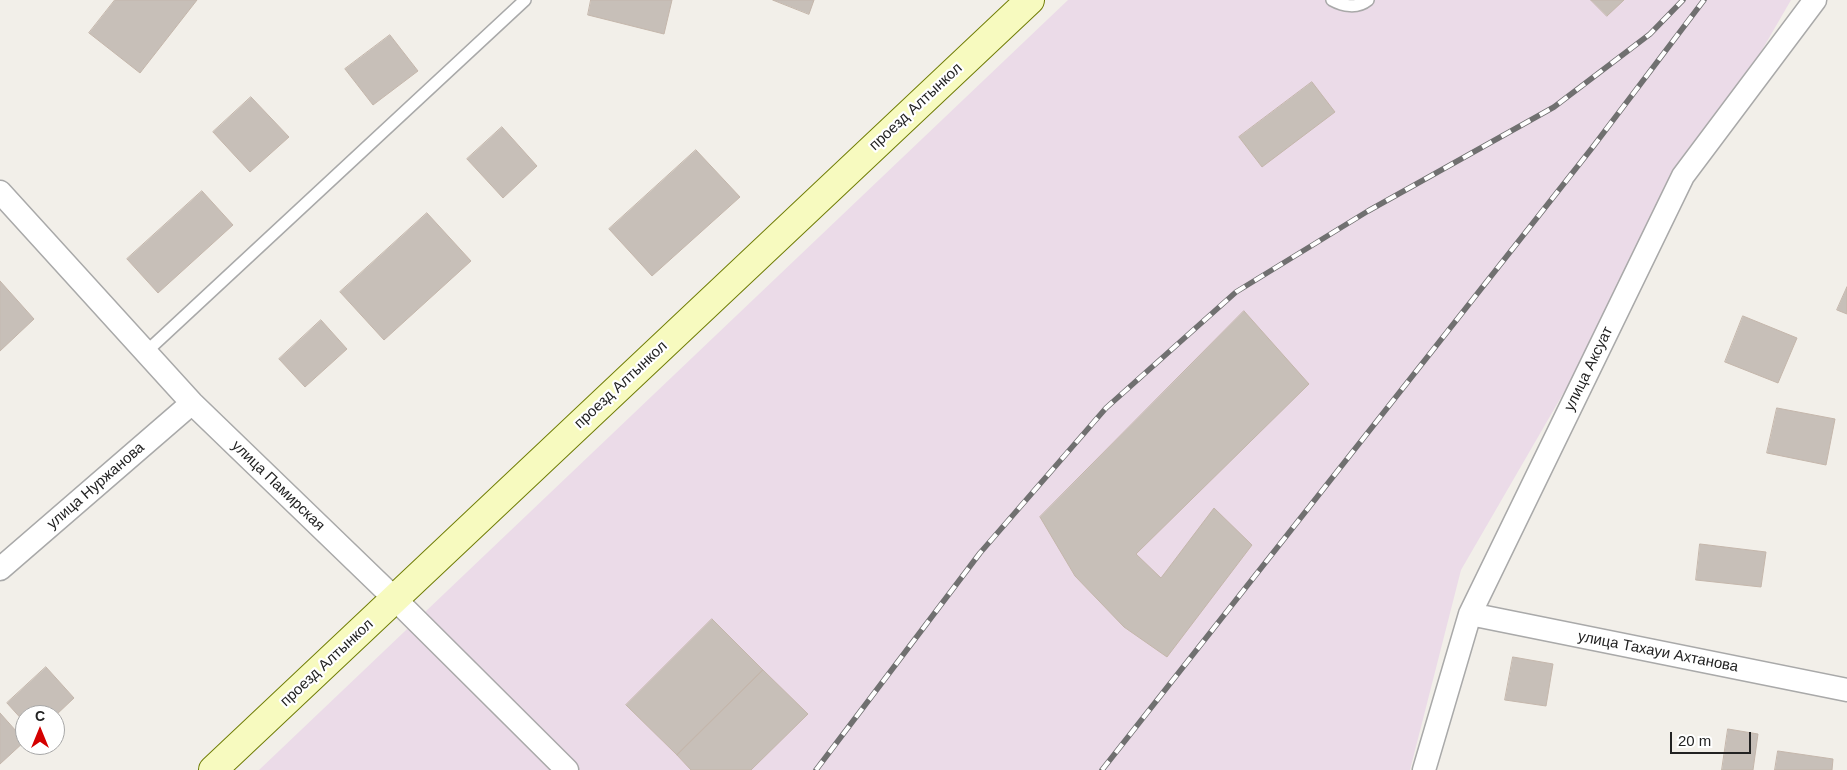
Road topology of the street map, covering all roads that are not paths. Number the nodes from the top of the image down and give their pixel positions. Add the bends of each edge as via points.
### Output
1 (525, 0) edge
2 (1030, 0) edge
3 (1332, 0) edge
4 (1368, 0) edge
5 (1815, 0) edge
6 (0, 192) edge
7 (146, 352) junction
8 (192, 403) junction
9 (0, 569) edge
10 (395, 599) junction
11 (1470, 614) junction
12 (1847, 690) edge
13 (213, 770) edge
14 (567, 770) edge
15 (1424, 770) edge

1 - 7 lane
2 - 10 main road, проезд Алтынкол
3 - 4 lane via 1342,6 1362,4
5 - 11 street, улица Аксуат via 1684,176
6 - 7 street, улица Памирская
7 - 8 street, улица Памирская
8 - 9 street, улица Нуржанова
8 - 10 street, улица Памирская
10 - 13 main road, проезд Алтынкол
10 - 14 street, улица Памирская
11 - 12 street, улица Тахауи Ахтанова
11 - 15 street, улица Аксуат

